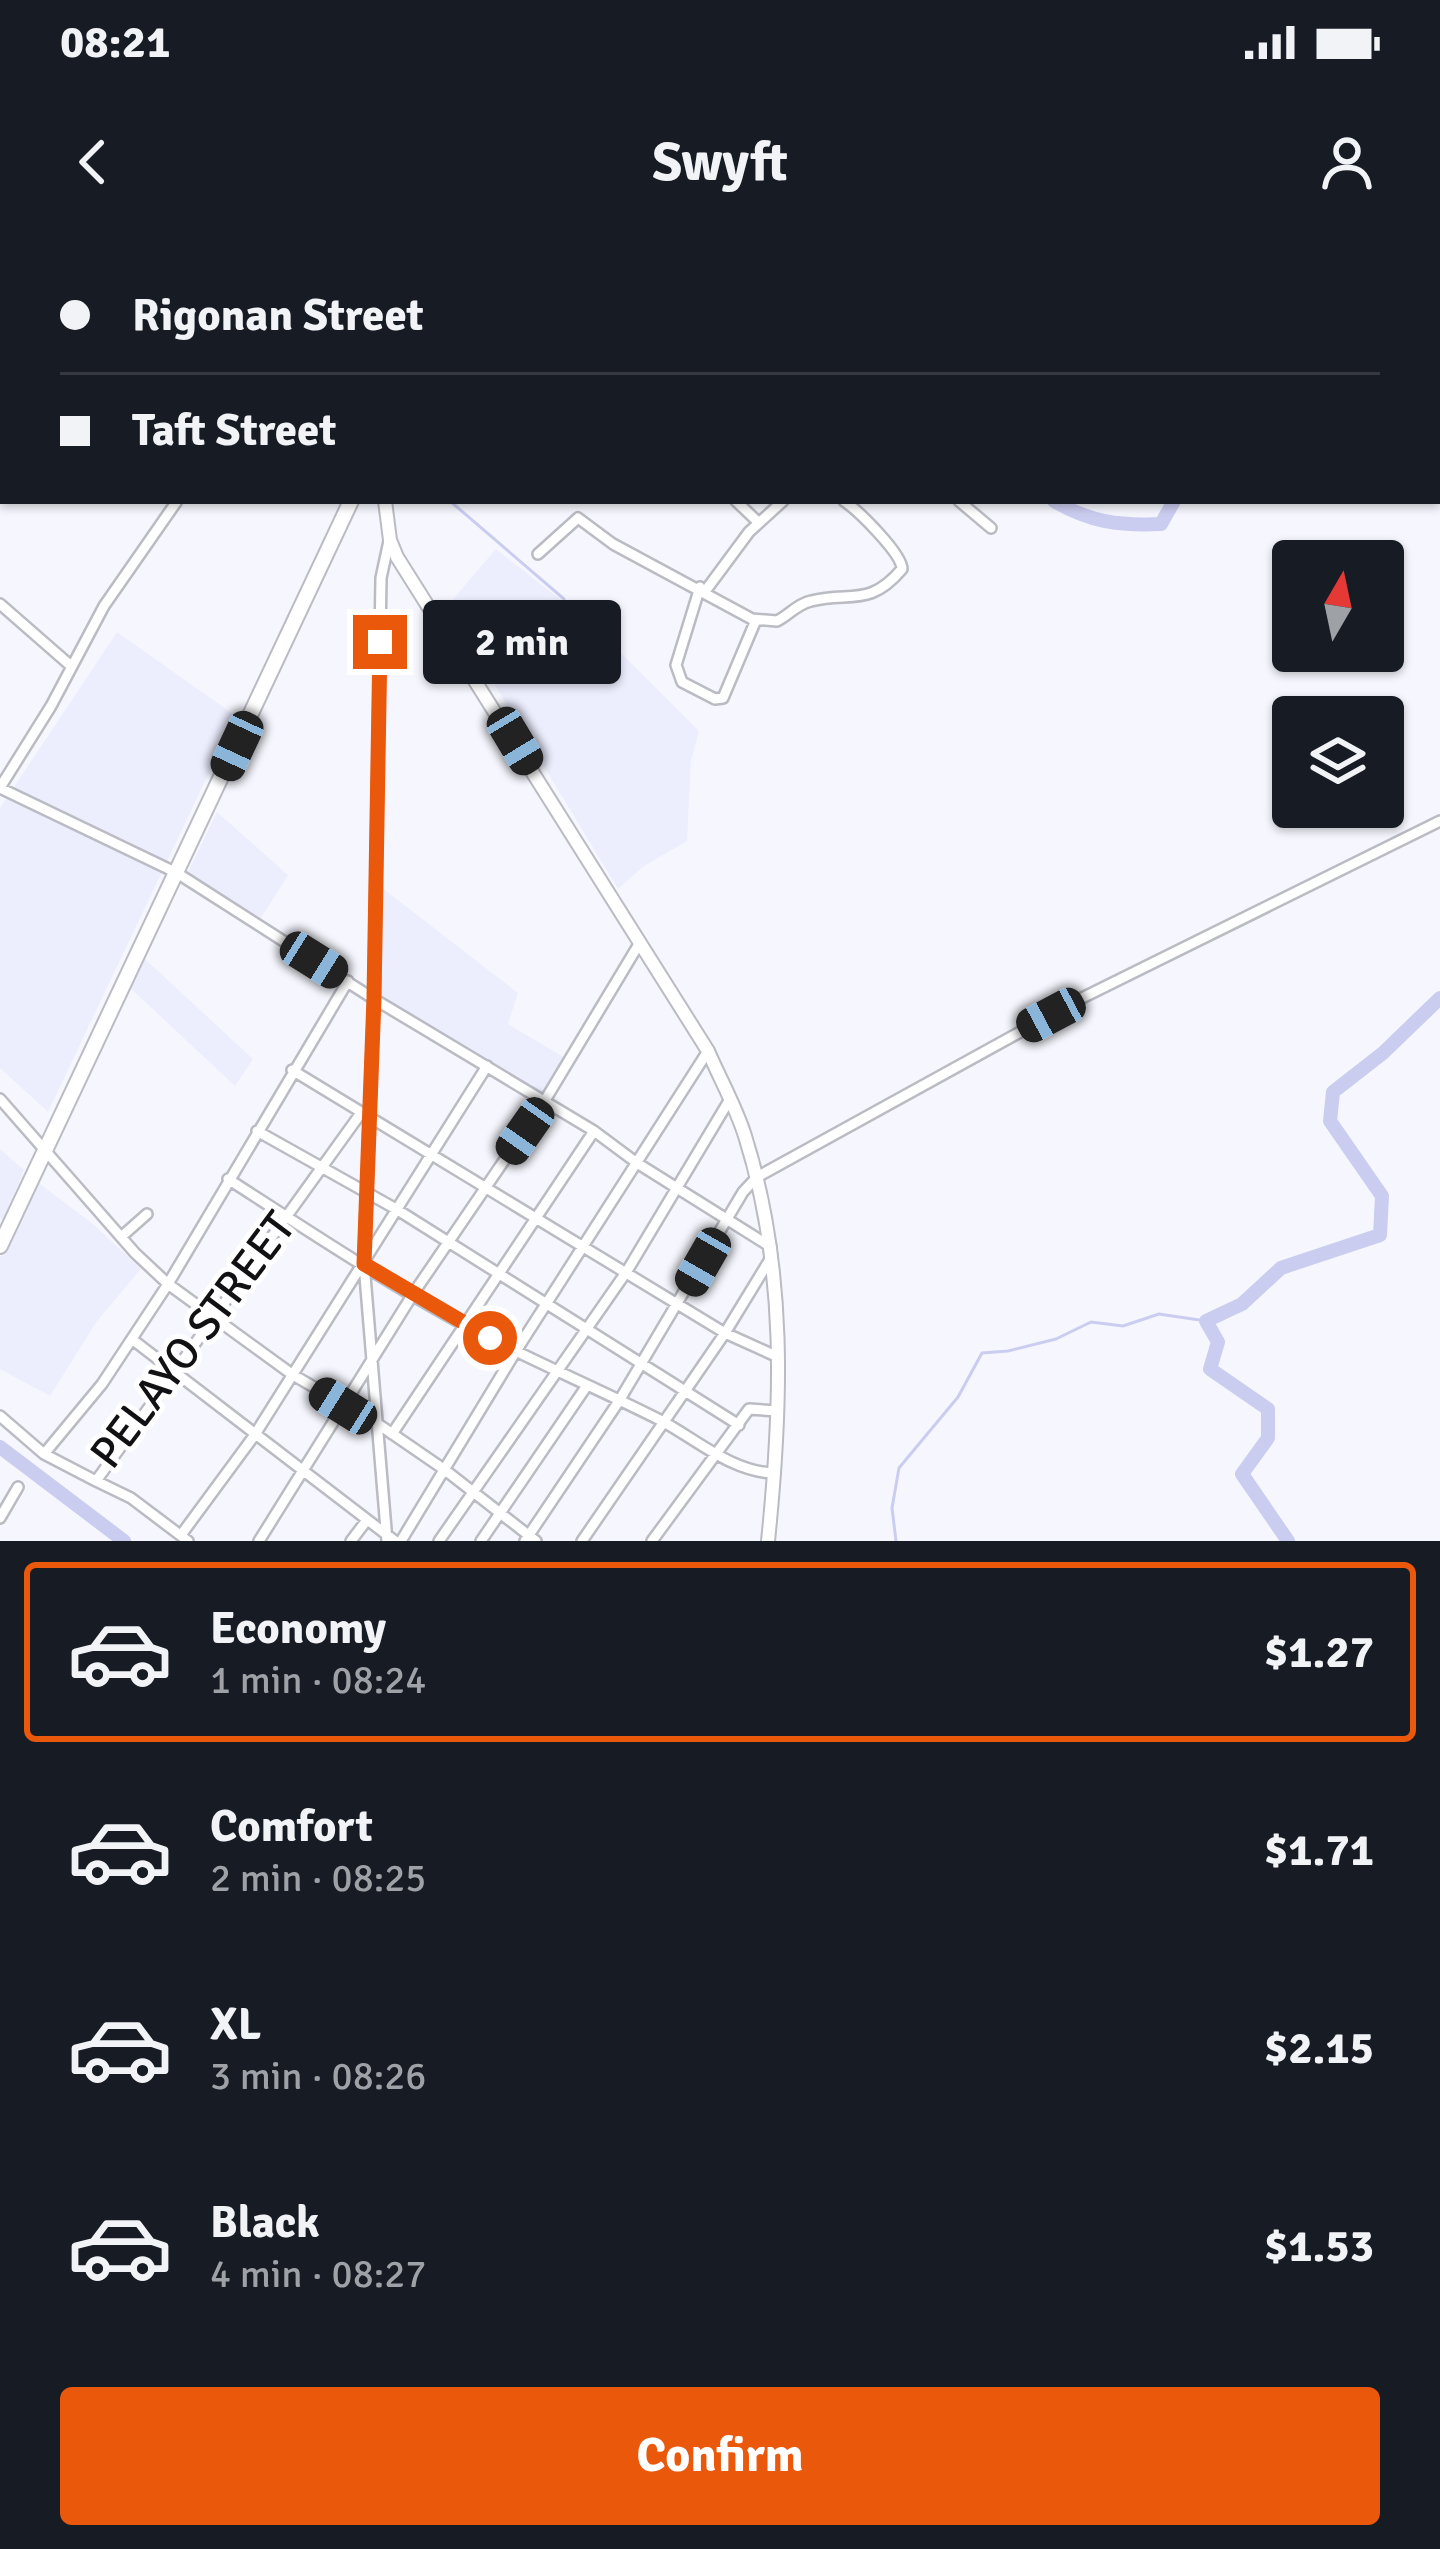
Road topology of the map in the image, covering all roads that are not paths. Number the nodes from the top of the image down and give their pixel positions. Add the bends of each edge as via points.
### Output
1 (175, 504) edge
2 (350, 504) edge
3 (386, 504) edge
4 (739, 504) edge
5 (779, 504) edge
6 (848, 504) edge
7 (868, 504) edge
8 (963, 504) edge
9 (860, 512) junction
10 (758, 522) junction
11 (991, 528) dead end
12 (390, 540) junction
13 (538, 554) dead end
14 (703, 589) junction
15 (0, 604) edge
16 (756, 620) junction
17 (70, 666) junction
18 (1, 787) edge
19 (1440, 820) edge
20 (177, 873) junction
21 (639, 944) junction
22 (348, 981) junction
23 (374, 998) junction
24 (707, 1051) junction
25 (488, 1066) junction
26 (292, 1070) junction
27 (0, 1099) edge
28 (730, 1100) junction
29 (544, 1102) junction
30 (365, 1116) junction
31 (257, 1131) junction
32 (594, 1131) junction
33 (45, 1151) junction
34 (430, 1155) junction
35 (637, 1163) junction
36 (321, 1167) junction
37 (757, 1177) junction
38 (228, 1179) junction
39 (485, 1188) junction
40 (676, 1189) junction
41 (368, 1194) junction
42 (396, 1209) junction
43 (147, 1214) dead end
44 (287, 1217) junction
45 (536, 1218) junction
46 (727, 1221) junction
47 (121, 1237) junction
48 (447, 1244) junction
49 (0, 1246) edge
50 (583, 1247) junction
51 (771, 1252) junction
52 (364, 1264) junction
53 (627, 1270) junction
54 (500, 1276) junction
55 (168, 1284) junction
56 (413, 1294) junction
57 (679, 1302) junction
58 (546, 1306) junction
59 (215, 1317) junction
60 (465, 1325) junction
61 (587, 1331) junction
62 (724, 1333) junction
63 (133, 1340) junction
64 (515, 1352) junction
65 (780, 1358) junction
66 (372, 1360) junction
67 (641, 1363) junction
68 (176, 1373) junction
69 (557, 1374) junction
70 (293, 1375) junction
71 (586, 1387) junction
72 (685, 1389) junction
73 (619, 1401) junction
74 (343, 1406) junction
75 (778, 1411) junction
76 (0, 1416) edge
77 (662, 1422) junction
78 (378, 1424) junction
79 (739, 1425) junction
80 (392, 1434) junction
81 (254, 1436) junction
82 (44, 1454) junction
83 (719, 1455) junction
84 (301, 1470) junction
85 (445, 1471) junction
86 (775, 1473) junction
87 (96, 1481) junction
88 (18, 1487) dead end
89 (474, 1492) junction
90 (501, 1511) junction
91 (0, 1518) edge
92 (368, 1520) junction
93 (185, 1538) edge
94 (530, 1539) edge
95 (393, 1540) edge
96 (259, 1541) edge
97 (351, 1541) edge
98 (439, 1541) edge
99 (481, 1541) edge
100 (582, 1541) edge
101 (652, 1541) edge
102 (768, 1541) edge

1 - 17 street
2 - 20 highway
3 - 12 main road
4 - 10 street
5 - 10 street
6 - 9 street
7 - 9 street
8 - 11 street
9 - 16 street via 903,561 899,574 856,599 806,602 777,621
10 - 14 street
12 - 21 main road
12 - 23 street via 381,578
13 - 14 street via 578,518
14 - 16 street
14 - 16 street via 676,665 682,682 723,698
15 - 17 street
17 - 18 street
18 - 20 street
19 - 37 street via 1080,999
20 - 22 street
20 - 33 highway
21 - 24 main road
21 - 29 street
22 - 23 street
22 - 26 street
23 - 25 street
23 - 30 street
24 - 28 main road
24 - 35 street
25 - 29 street
25 - 34 street
26 - 30 street
26 - 31 street
27 - 33 street
28 - 37 main road
28 - 40 street
29 - 32 street
29 - 39 street
30 - 34 street
30 - 36 street, PELAYO STREET
30 - 41 street
31 - 36 street
31 - 38 street
32 - 35 street
32 - 45 street
33 - 47 street
33 - 49 highway
34 - 39 street
34 - 42 street
35 - 40 street
35 - 50 street
36 - 41 street
36 - 44 street, PELAYO STREET
37 - 46 street
37 - 51 main road
38 - 44 street
38 - 55 street
39 - 45 street
39 - 48 street
40 - 46 street
40 - 53 street
41 - 42 street
41 - 52 street
42 - 48 street
42 - 52 street
43 - 47 street
44 - 52 street
44 - 59 street, PELAYO STREET
45 - 50 street
45 - 54 street
46 - 51 street
46 - 57 street
47 - 55 street
48 - 54 street
48 - 56 street
50 - 53 street
50 - 58 street
51 - 62 street
51 - 65 main road
52 - 56 street
52 - 66 street
52 - 70 street
53 - 57 street
53 - 61 street
54 - 58 street
54 - 60 street
55 - 59 street
55 - 63 street
56 - 60 street
56 - 66 street
57 - 62 street
57 - 67 street
58 - 61 street
58 - 64 street
59 - 68 street, PELAYO STREET
59 - 70 street
60 - 64 street
60 - 80 street
61 - 67 street
61 - 69 street
62 - 65 street
62 - 72 street
63 - 68 street
63 - 82 street
64 - 69 street
64 - 85 street
65 - 75 main road
66 - 74 street
66 - 78 street
67 - 72 street
67 - 73 street
68 - 81 street
68 - 87 street, PELAYO STREET
69 - 71 street
69 - 89 street
70 - 74 street
70 - 81 street
71 - 73 street
71 - 90 street
72 - 77 street
72 - 79 street
73 - 77 street
73 - 94 street
74 - 78 street
74 - 84 street
75 - 79 street via 749,1409
75 - 86 main road
76 - 82 street, PELAYO STREET
77 - 83 street
77 - 100 street
78 - 80 street
78 - 95 street
79 - 83 street
80 - 85 street
81 - 84 street
81 - 93 street
82 - 87 street, PELAYO STREET
83 - 86 street
83 - 101 street
84 - 92 street
84 - 96 street
85 - 89 street
85 - 95 street
86 - 102 main road
87 - 93 street
88 - 91 street
89 - 90 street
89 - 98 street
90 - 94 street
90 - 99 street
92 - 95 street
92 - 97 street

